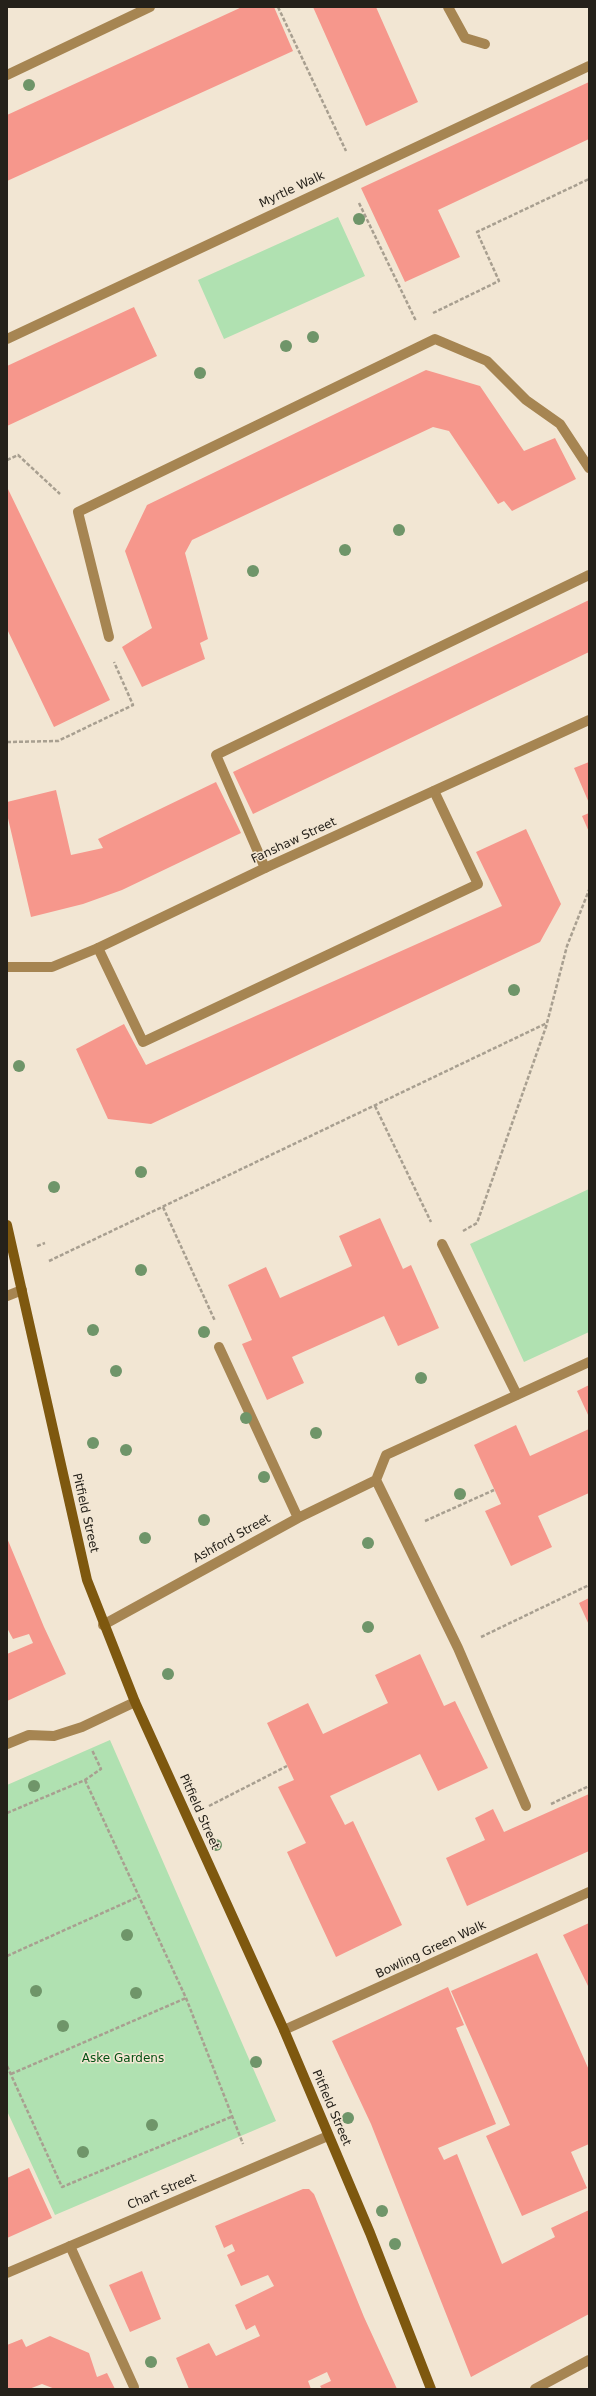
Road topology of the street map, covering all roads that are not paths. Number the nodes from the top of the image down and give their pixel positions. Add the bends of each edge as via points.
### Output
1 (150, 7) edge
2 (448, 7) edge
3 (485, 44) dead end
4 (589, 66) edge
5 (7, 75) edge
6 (7, 339) edge
7 (589, 468) edge
8 (589, 575) edge
9 (109, 637) road end
10 (589, 720) edge
11 (434, 791) junction
12 (265, 868) junction
13 (98, 948) junction
14 (7, 967) edge
15 (7, 1225) edge
16 (442, 1244) road end
17 (22, 1290) junction
18 (7, 1296) edge
19 (219, 1346) road end
20 (589, 1362) edge
21 (517, 1395) junction
22 (376, 1480) junction
23 (298, 1518) junction
24 (103, 1625) junction
25 (135, 1702) junction
26 (7, 1744) edge
27 (526, 1806) road end
28 (589, 1892) edge
29 (284, 2030) junction
30 (328, 2136) junction
31 (70, 2246) junction
32 (7, 2273) edge
33 (589, 2360) edge
34 (134, 2388) dead end
35 (431, 2389) edge
36 (535, 2389) edge

1 - 5 street
2 - 3 street via 465,38
4 - 6 street, Myrtle Walk
7 - 9 street via 560,424 526,400 487,361 435,339 78,512
8 - 12 street via 216,755
10 - 11 street, Fanshaw Street
11 - 12 street, Fanshaw Street
11 - 13 street via 478,884 143,1042
12 - 13 street, Fanshaw Street
13 - 14 street, Fanshaw Street via 52,967
15 - 17 street, Pitfield Street
16 - 21 street
17 - 18 street
17 - 24 street, Pitfield Street via 87,1580
19 - 23 street
20 - 21 street
21 - 22 street via 386,1455
22 - 23 street, Ashford Street
22 - 27 street via 458,1648
23 - 24 street, Ashford Street
24 - 25 street, Pitfield Street
25 - 26 street via 82,1727 54,1736 29,1735
25 - 29 street, Pitfield Street
28 - 29 street, Bowling Green Walk
29 - 30 street, Pitfield Street
30 - 31 street, Chart Street
30 - 35 street, Pitfield Street
31 - 32 street, Chart Street
31 - 34 street
33 - 36 street

